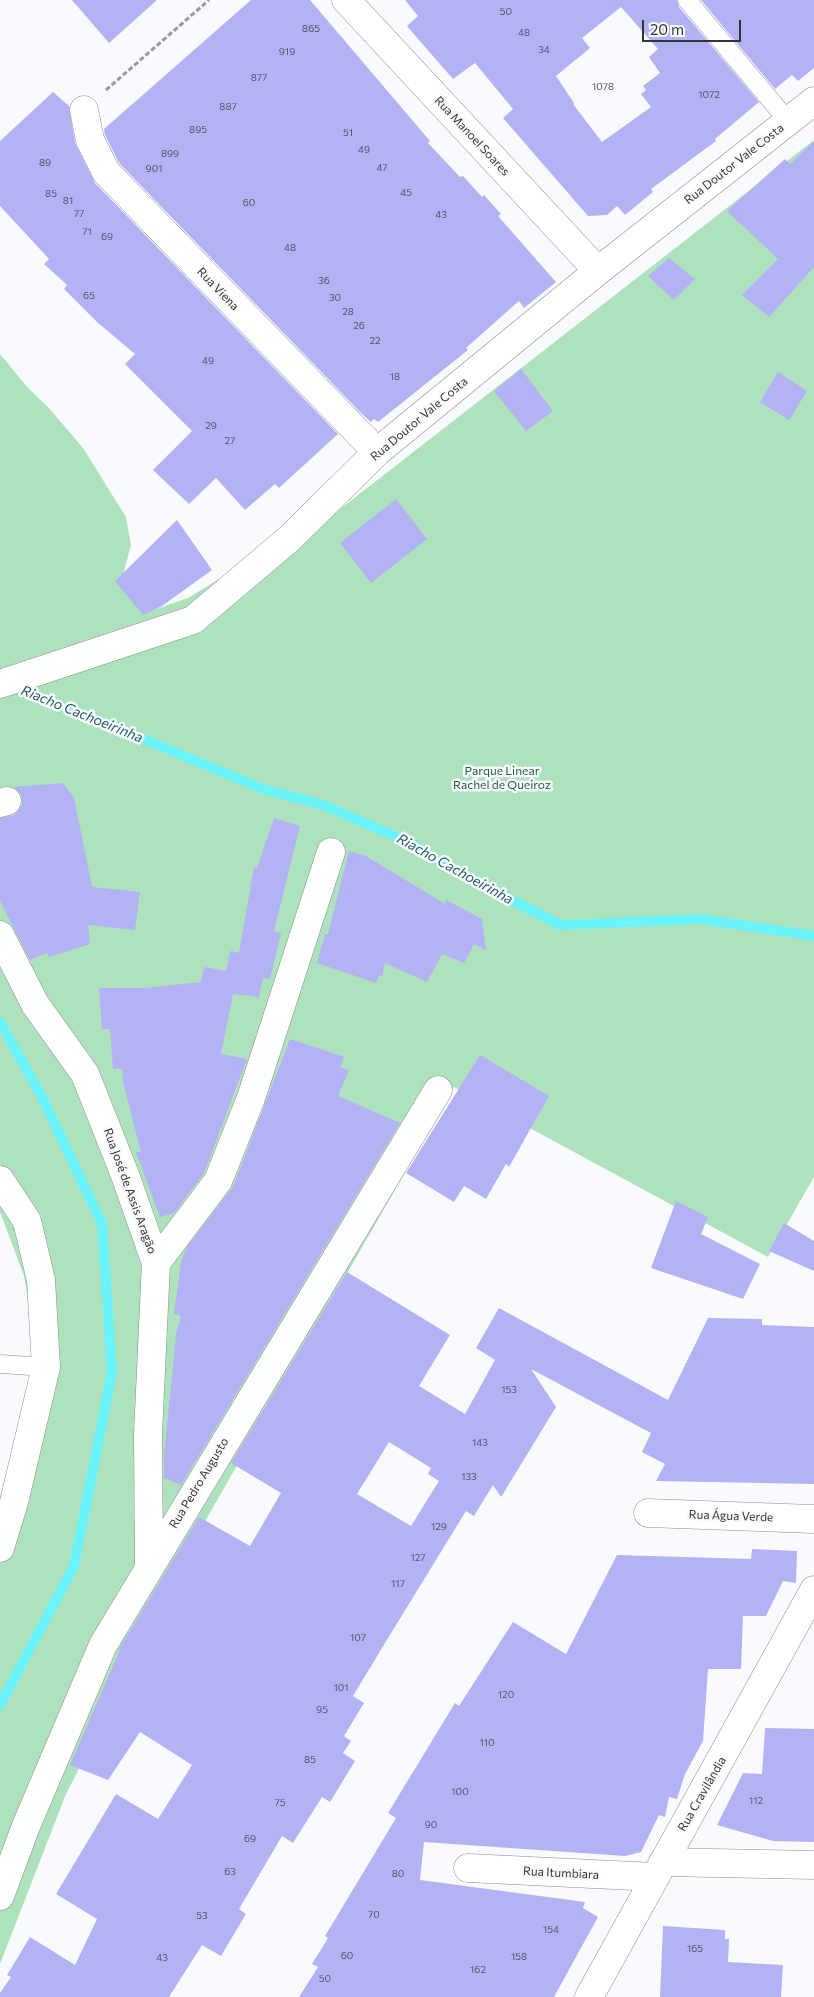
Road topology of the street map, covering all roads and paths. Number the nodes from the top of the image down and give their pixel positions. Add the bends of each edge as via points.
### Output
1 (209, 0) edge
2 (346, 0) edge
3 (687, 0) edge
4 (814, 102) edge
5 (84, 110) joint
6 (788, 122) junction
7 (598, 271) junction
8 (377, 452) junction
9 (0, 684) edge
10 (331, 852) dead end
11 (0, 935) edge
12 (438, 1090) dead end
13 (0, 1180) edge
14 (0, 1216) edge
15 (27, 1221) junction
16 (156, 1263) junction
17 (0, 1364) edge
18 (46, 1367) junction
19 (7, 1502) edge
20 (648, 1513) dead end
21 (814, 1519) edge
22 (0, 1548) edge
23 (149, 1565) junction
24 (814, 1590) edge
25 (814, 1865) edge
26 (468, 1868) dead end
27 (659, 1870) junction
28 (0, 1896) edge
29 (589, 1997) edge

1 - 5 path
2 - 7 street, Rua Manoel Soares
3 - 6 lane
4 - 6 street, Rua Doutor Vale Costa
5 - 8 street, Rua Viena via 90,140 106,172
6 - 7 street, Rua Doutor Vale Costa
7 - 8 street, Rua Doutor Vale Costa
8 - 9 street, Rua Doutor Vale Costa via 290,538 193,620
10 - 16 street via 251,1098 218,1181
11 - 16 street, Rua José de Assis Aragão via 35,1004 85,1074
12 - 23 street, Rua Pedro Augusto
13 - 15 street
14 - 15 street
15 - 18 street via 41,1280
16 - 23 street, Rua José de Assis Aragão via 148,1434
17 - 18 lane
18 - 19 street
19 - 22 street
20 - 21 street, Rua Água Verde
23 - 28 street, Rua Pedro Augusto via 102,1645
24 - 27 street, Rua Cravilândia
25 - 27 street, Rua Itumbiara
26 - 27 street, Rua Itumbiara
27 - 29 street, Rua Cravilândia

